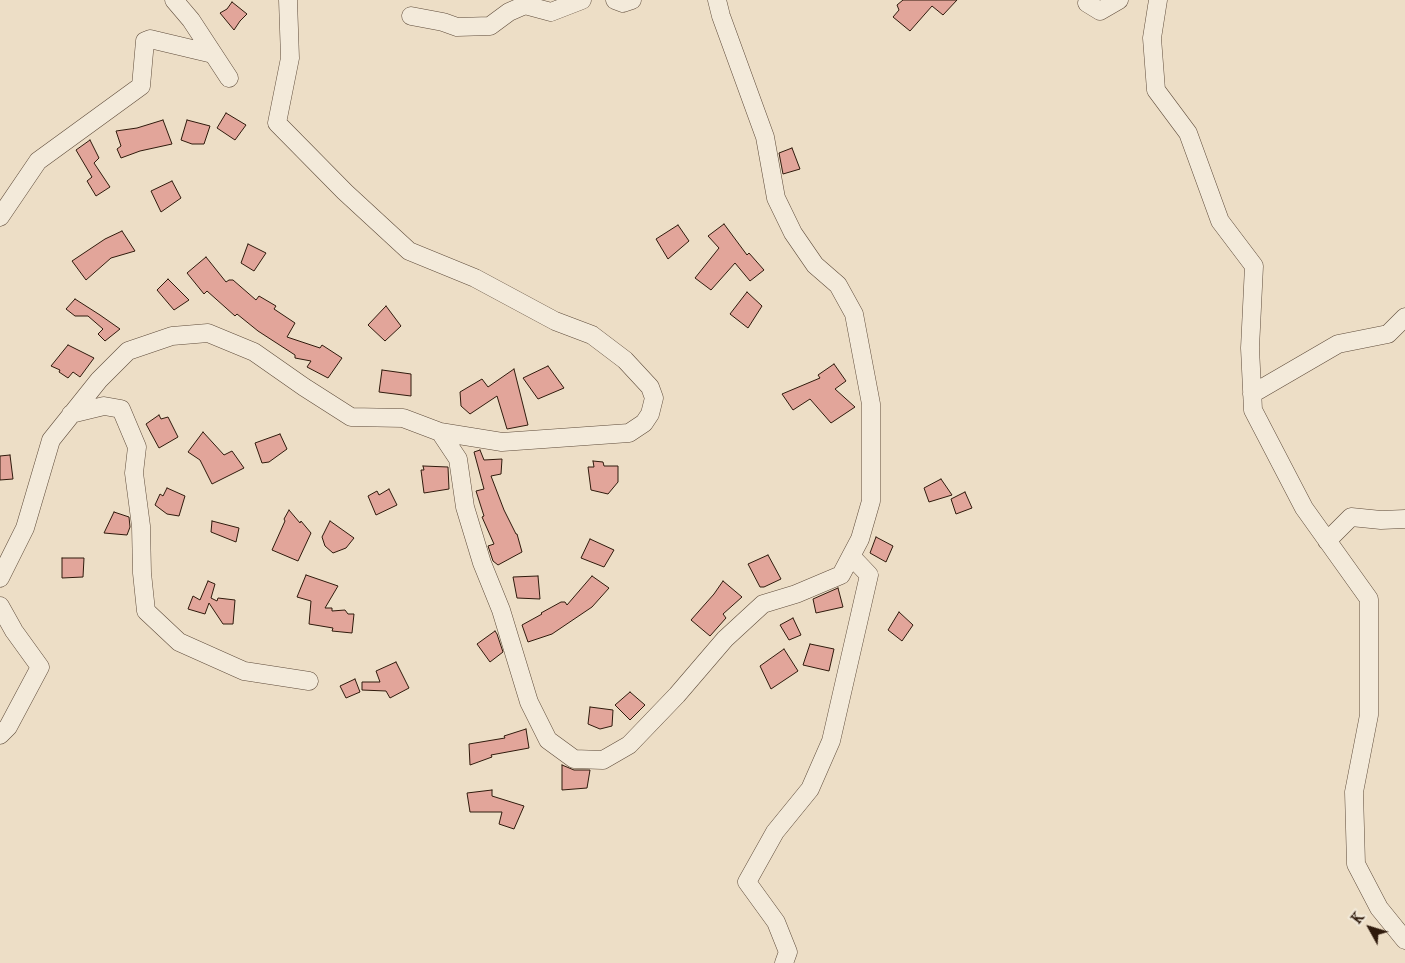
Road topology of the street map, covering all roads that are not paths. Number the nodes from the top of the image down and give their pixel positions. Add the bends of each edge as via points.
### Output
1 (174, 0) edge
2 (288, 0) edge
3 (582, 0) edge
4 (615, 0) edge
5 (632, 0) edge
6 (717, 0) edge
7 (1088, 0) edge
8 (1119, 0) edge
9 (1158, 0) edge
10 (411, 16) dead end
11 (213, 54) junction
12 (229, 78) dead end
13 (0, 217) edge
14 (1405, 317) edge
15 (1252, 394) junction
16 (71, 414) junction
17 (440, 432) junction
18 (1405, 518) edge
19 (1327, 541) junction
20 (851, 556) junction
21 (0, 578) edge
22 (0, 606) edge
23 (309, 681) dead end
24 (0, 735) edge
25 (1405, 940) edge
26 (784, 963) edge

1 - 11 street via 192,20
2 - 17 street via 290,58 277,123 409,251 475,278 555,321 592,335 625,360 650,387 654,398 644,423 629,433 502,442
3 - 10 street via 551,12 526,5 509,12 490,26 457,27
4 - 5 street via 623,4
6 - 20 street via 765,137 776,198 793,233 815,265 838,285 854,314 871,404 871,501 860,540
7 - 8 street via 1100,11
9 - 15 street via 1152,38 1156,90 1188,133 1220,221 1254,266 1250,348
11 - 12 street
11 - 13 street via 150,39 145,41 141,86 38,161
14 - 15 street via 1388,334 1338,344
15 - 19 street via 1253,410 1304,508
16 - 17 street via 128,351 172,336 208,333 254,352 351,416 402,418
16 - 21 street via 51,440 25,528
16 - 23 street via 104,406 121,410 137,447 134,473 146,611 179,642 244,671
17 - 20 street via 458,459 464,507 501,610 529,702 548,740 574,758 603,760 629,745 724,639 763,604 841,575
18 - 19 street via 1351,517
19 - 25 street via 1369,599 1369,716 1354,792 1356,864 1379,908
20 - 26 street via 869,575 831,741 810,789 775,832 747,882 776,922 788,952
22 - 24 street via 40,667 8,727

